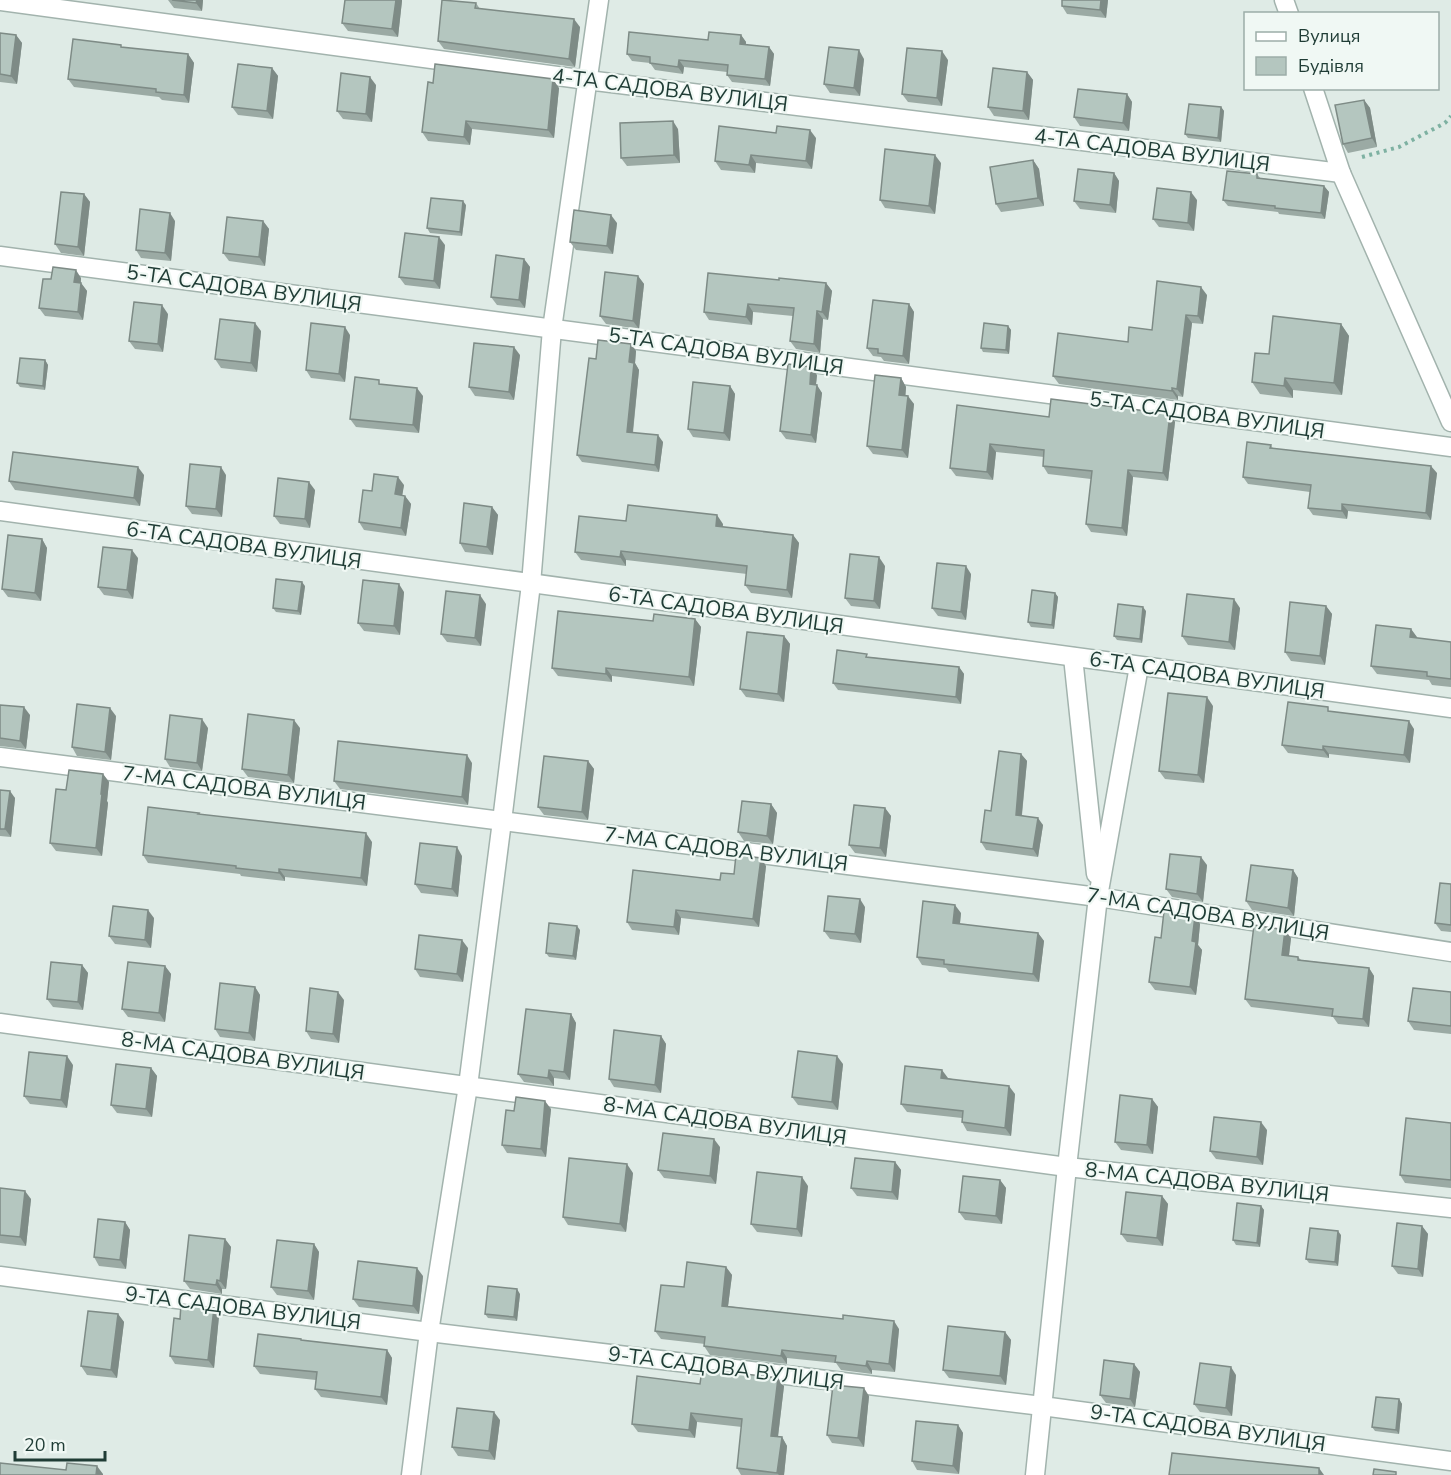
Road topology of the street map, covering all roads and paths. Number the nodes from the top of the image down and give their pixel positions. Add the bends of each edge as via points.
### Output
1 (599, 0) edge
2 (0, 1) edge
3 (587, 80) junction
4 (1314, 90) edge
5 (1451, 116) edge
6 (1339, 168) junction
7 (0, 256) edge
8 (552, 328) junction
9 (1451, 422) edge
10 (1451, 447) edge
11 (0, 512) edge
12 (531, 584) junction
13 (1073, 657) junction
14 (1139, 666) junction
15 (1451, 708) edge
16 (0, 757) edge
17 (502, 821) junction
18 (1098, 897) junction
19 (1451, 952) edge
20 (0, 1023) edge
21 (468, 1086) junction
22 (1067, 1167) junction
23 (1451, 1208) edge
24 (0, 1276) edge
25 (429, 1332) junction
26 (1042, 1406) junction
27 (1451, 1461) edge
28 (411, 1475) edge
29 (1035, 1475) edge

1 - 3 street
2 - 3 street, 4-ТА САДОВА ВУЛИЦЯ
3 - 6 street, 4-ТА САДОВА ВУЛИЦЯ
3 - 8 street
4 - 6 street
5 - 6 path via 1399,147
6 - 9 street
7 - 8 street, 5-ТА САДОВА ВУЛИЦЯ
8 - 10 street, 5-ТА САДОВА ВУЛИЦЯ
8 - 12 street
11 - 12 street, 6-ТА САДОВА ВУЛИЦЯ
12 - 13 street, 6-ТА САДОВА ВУЛИЦЯ
12 - 17 street
13 - 14 street, 6-ТА САДОВА ВУЛИЦЯ
13 - 18 street
14 - 15 street, 6-ТА САДОВА ВУЛИЦЯ
14 - 18 street
16 - 17 street, 7-МА САДОВА ВУЛИЦЯ
17 - 18 street, 7-МА САДОВА ВУЛИЦЯ
17 - 21 street
18 - 19 street, 7-МА САДОВА ВУЛИЦЯ
18 - 22 street
20 - 21 street, 8-МА САДОВА ВУЛИЦЯ
21 - 22 street, 8-МА САДОВА ВУЛИЦЯ
21 - 25 street
22 - 23 street, 8-МА САДОВА ВУЛИЦЯ
22 - 26 street
24 - 25 street, 9-ТА САДОВА ВУЛИЦЯ
25 - 26 street, 9-ТА САДОВА ВУЛИЦЯ
25 - 28 street
26 - 27 street, 9-ТА САДОВА ВУЛИЦЯ
26 - 29 street

